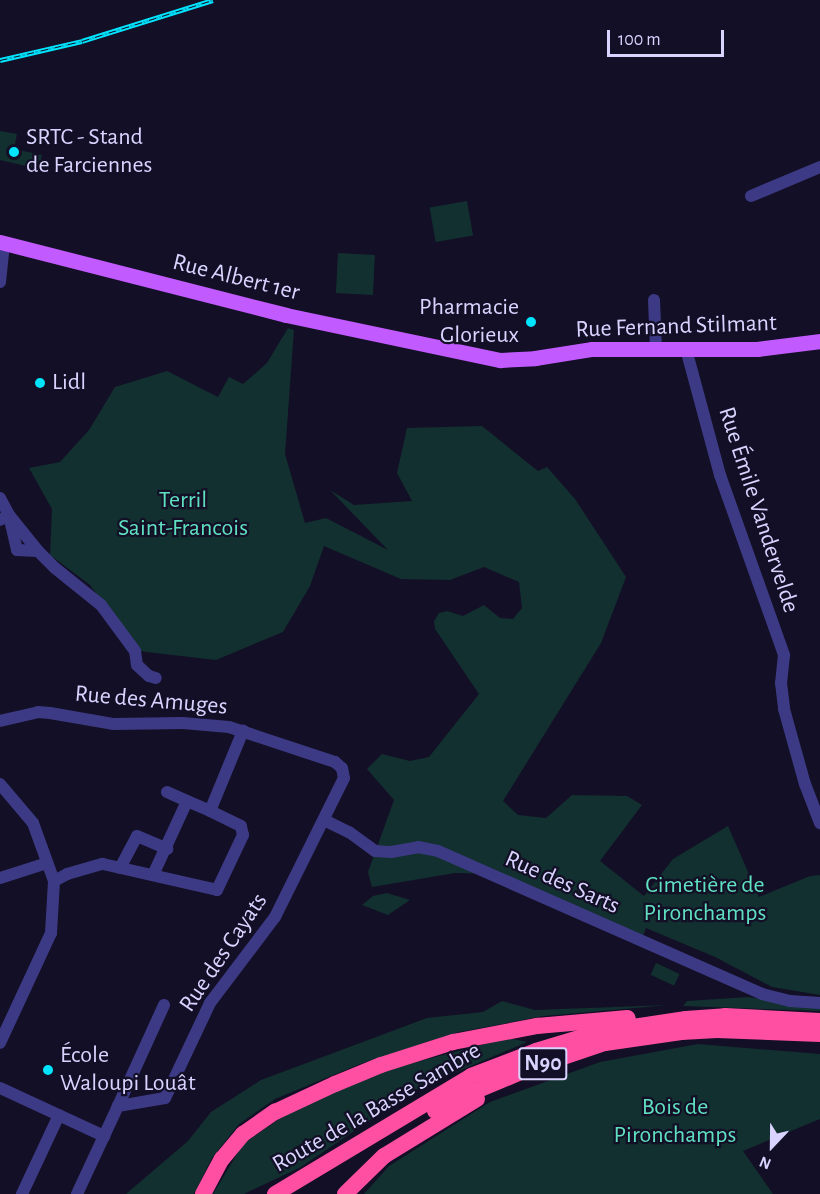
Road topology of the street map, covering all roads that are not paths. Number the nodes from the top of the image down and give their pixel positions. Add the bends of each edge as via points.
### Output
1 (820, 167) edge
2 (751, 196) dead end
3 (2, 243) edge
4 (0, 282) edge
5 (654, 300) dead end
6 (820, 341) edge
7 (686, 349) junction
8 (656, 350) junction
9 (462, 354) joint
10 (0, 498) edge
11 (4, 517) edge
12 (156, 678) dead end
13 (0, 721) edge
14 (243, 731) junction
15 (0, 784) edge
16 (340, 789) joint
17 (167, 792) dead end
18 (187, 801) junction
19 (210, 811) junction
20 (324, 820) junction
21 (820, 823) edge
22 (167, 849) junction
23 (47, 863) junction
24 (120, 868) junction
25 (153, 875) junction
26 (0, 878) edge
27 (54, 881) junction
28 (820, 1003) edge
29 (164, 1005) dead end
30 (820, 1014) edge
31 (725, 1016) junction
32 (5, 1019) edge
33 (686, 1019) junction
34 (820, 1021) edge
35 (820, 1036) edge
36 (0, 1043) edge
37 (528, 1069) junction
38 (0, 1088) edge
39 (118, 1106) junction
40 (59, 1116) junction
41 (104, 1136) junction
42 (22, 1194) edge
43 (76, 1194) edge
44 (203, 1194) edge
45 (274, 1194) edge
46 (295, 1194) edge
47 (345, 1194) edge

1 - 2 street
3 - 4 street
3 - 9 main road, Rue Albert 1er via 286,315
5 - 8 street
6 - 7 main road, Rue Fernand Stilmant via 757,350
7 - 8 main road, Rue Fernand Stilmant
7 - 21 street, Rue Émile Vandervelde via 720,475 784,655 784,709
8 - 9 main road, Rue Fernand Stilmant via 592,349 500,360
10 - 11 street
11 - 12 street via 17,550 38,551 100,605 135,651 137,665
13 - 14 street, Rue des Amuges via 50,713 114,724 183,723
14 - 16 street, Rue des Amuges via 335,762 342,768 344,778
14 - 19 street
15 - 23 street via 33,824
16 - 20 street, Rue des Cayats
17 - 18 street
18 - 19 street
18 - 22 street
19 - 25 street via 241,826 243,835 218,890
20 - 28 street, Rue des Sarts via 375,851 425,847 438,851 762,994
20 - 39 street, Rue des Cayats via 275,917 210,1003 165,1098
22 - 24 street via 139,832
22 - 25 street
23 - 26 street
23 - 27 street
24 - 25 street
24 - 27 street via 90,866
27 - 32 street via 51,933
29 - 39 street, Rue des Cayats
30 - 31 highway via 747,1012
31 - 33 highway, Route de la Basse Sambre / N90
31 - 34 highway, Route de la Basse Sambre / N90
32 - 36 street
33 - 44 highway via 634,1017 537,1026 453,1042 381,1065 293,1103 256,1124 232,1146
33 - 45 highway, Route de la Basse Sambre / N90 via 599,1032 536,1050 471,1076
35 - 37 highway, Route de la Basse Sambre / N90 via 754,1031 681,1032 605,1043
37 - 46 highway, Route de la Basse Sambre / N90 via 452,1101
37 - 47 highway via 384,1156
38 - 40 street
39 - 41 street, Rue des Cayats
40 - 41 street
40 - 42 street
41 - 43 street, Rue des Cayats

